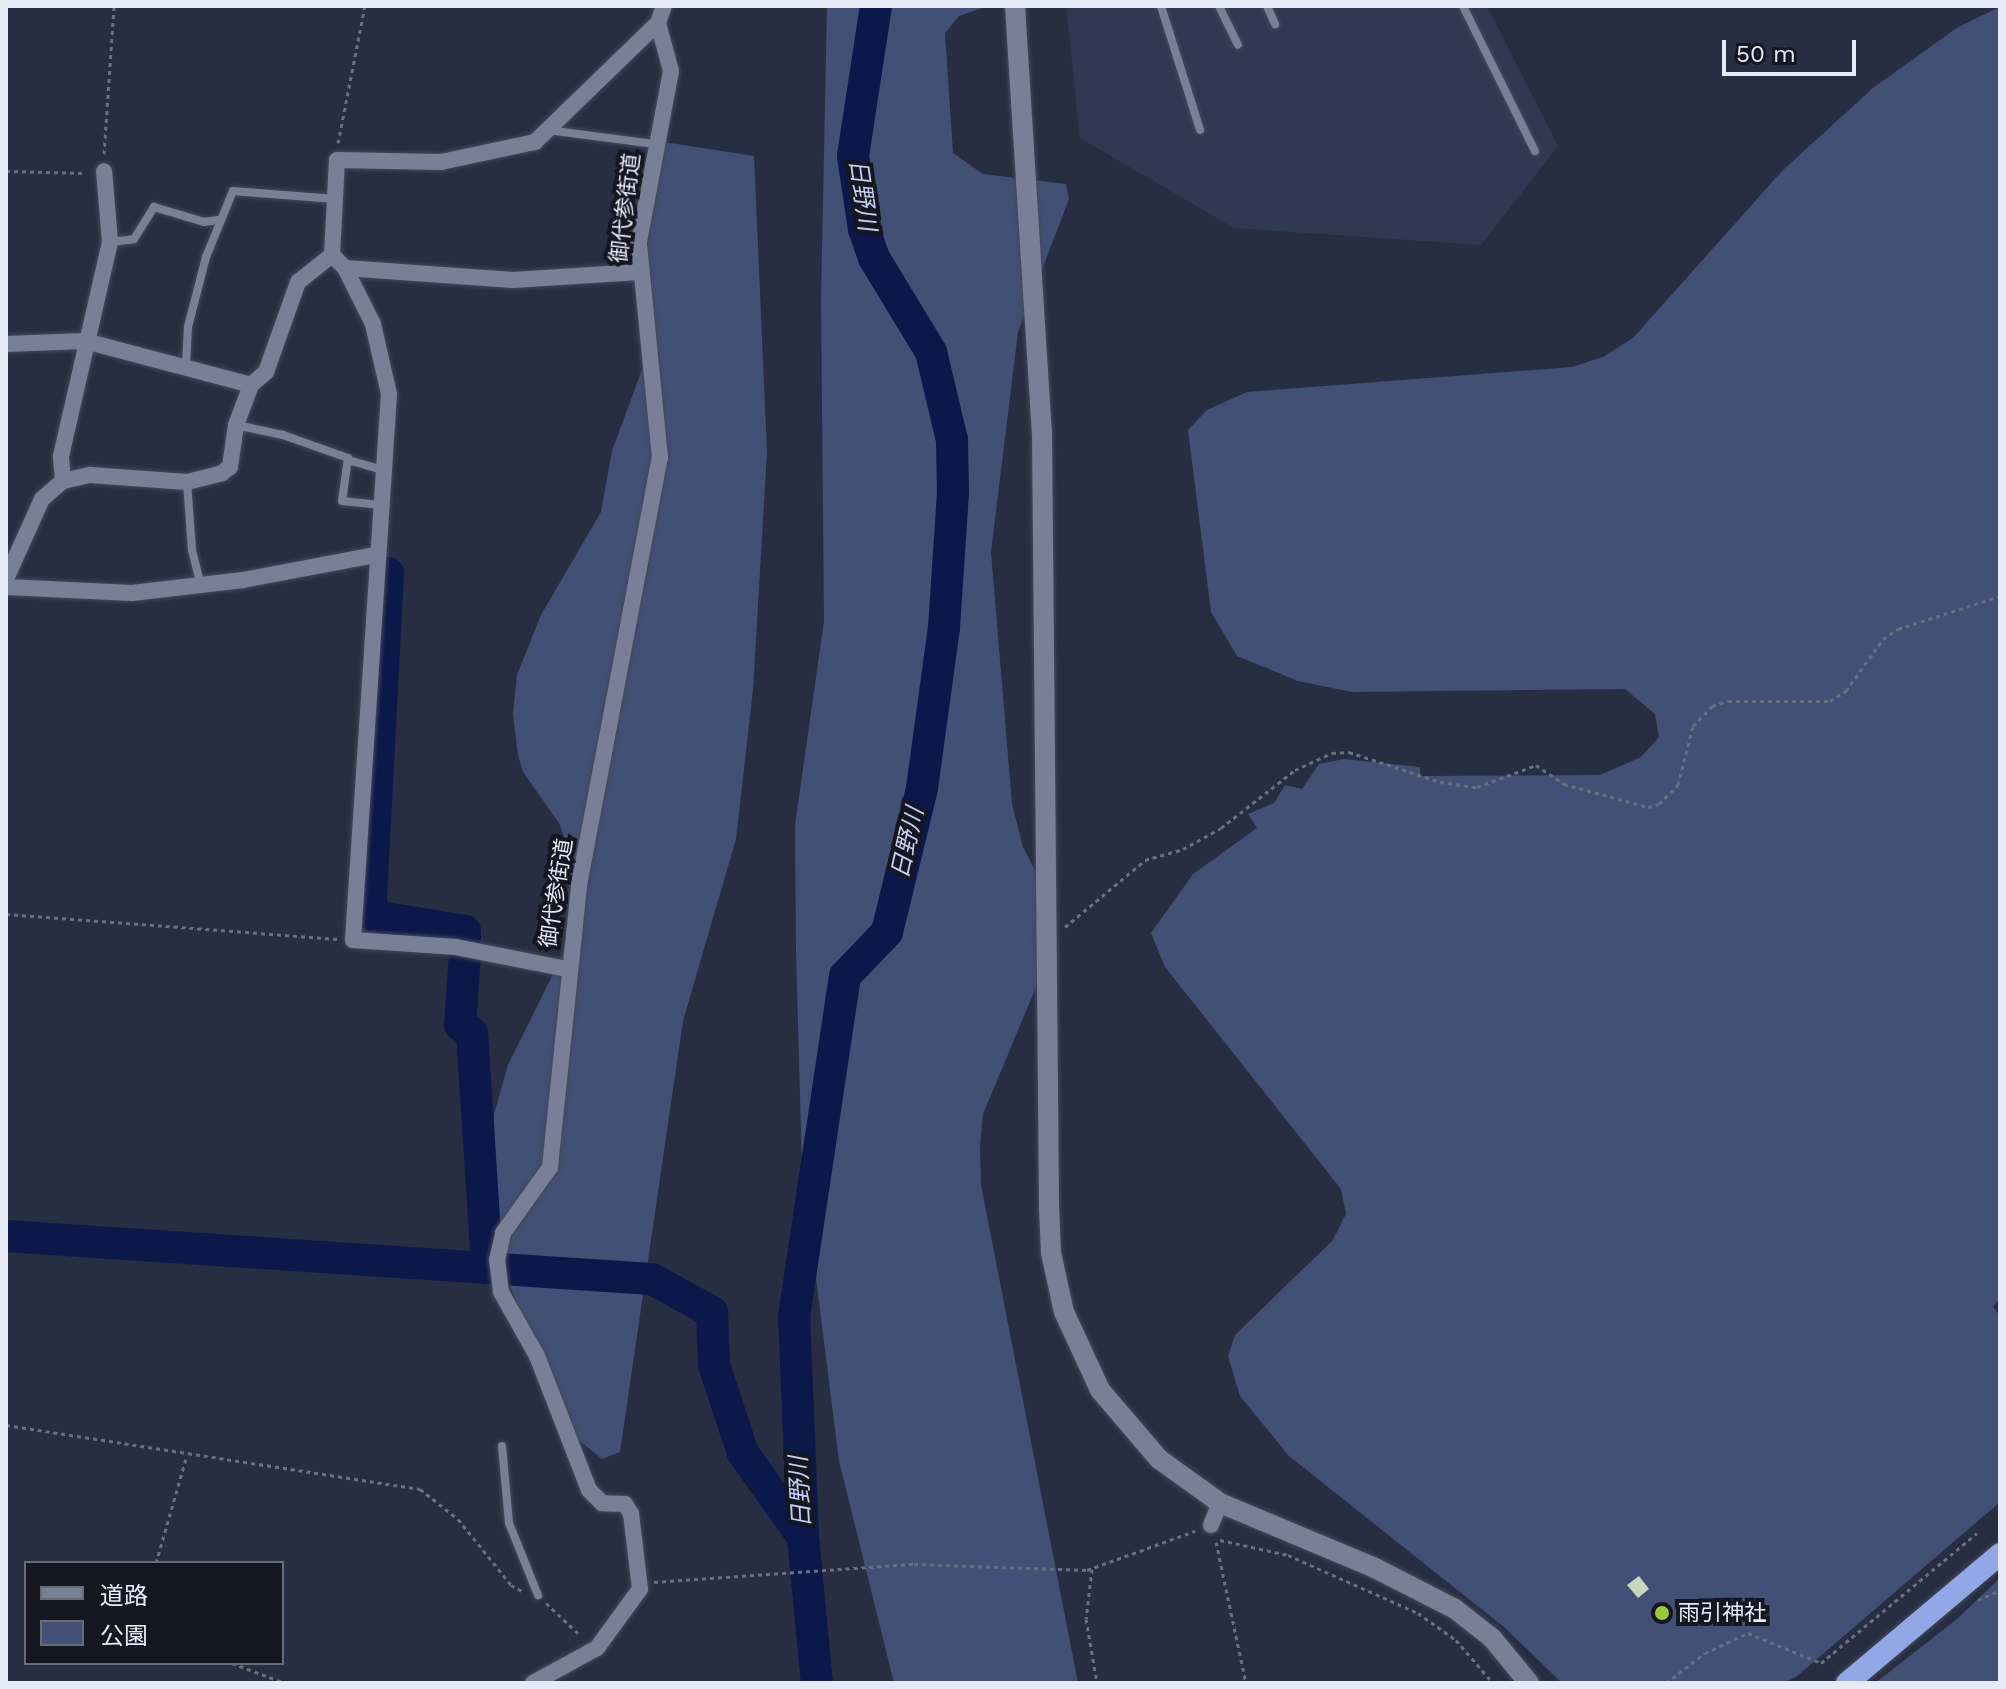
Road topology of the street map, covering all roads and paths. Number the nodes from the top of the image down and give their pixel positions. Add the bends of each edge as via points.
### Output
1 (114, 6) edge
2 (365, 6) edge
3 (664, 6) edge
4 (1015, 6) edge
5 (1161, 6) edge
6 (1219, 6) edge
7 (1267, 6) edge
8 (1463, 6) edge
9 (658, 23) junction
10 (1275, 24) dead end
11 (1238, 45) dead end
12 (547, 130) junction
13 (1200, 130) dead end
14 (655, 144) junction
15 (1535, 151) dead end
16 (337, 160) junction
17 (6, 171) edge
18 (104, 171) junction
19 (335, 199) junction
20 (218, 220) junction
21 (110, 242) junction
22 (332, 255) junction
23 (345, 268) junction
24 (639, 272) junction
25 (85, 341) junction
26 (6, 344) edge
27 (186, 365) junction
28 (251, 385) junction
29 (236, 425) junction
30 (348, 460) junction
31 (383, 470) junction
32 (63, 481) junction
33 (187, 482) junction
34 (379, 505) junction
35 (375, 555) junction
36 (6, 579) edge
37 (201, 586) junction
38 (6, 587) edge
39 (2000, 596) edge
40 (6, 914) edge
41 (353, 940) junction
42 (1047, 943) junction
43 (567, 969) junction
44 (6, 1425) edge
45 (502, 1446) dead end
46 (187, 1455) junction
47 (1220, 1503) junction
48 (1211, 1525) joint
49 (1977, 1533) dead end
50 (1960, 1548) junction
51 (2000, 1554) edge
52 (1974, 1555) dead end
53 (157, 1561) edge
54 (1092, 1569) junction
55 (640, 1589) junction
56 (538, 1595) junction
57 (597, 1648) junction
58 (237, 1665) edge
59 (285, 1683) edge
60 (533, 1683) edge
61 (1097, 1683) edge
62 (1246, 1683) edge
63 (1493, 1683) edge
64 (1529, 1683) edge
65 (1666, 1683) edge
66 (1847, 1683) edge

1 - 18 path
2 - 16 path
3 - 9 street
4 - 42 street via 1042,431
5 - 13 lane
6 - 11 lane
7 - 10 lane
8 - 15 lane
9 - 12 street
9 - 14 street, 御代参街道 via 671,71
12 - 14 lane
12 - 16 street via 535,142 484,156 441,162
14 - 24 street, 御代参街道
16 - 19 street
17 - 18 path via 41,176
18 - 21 street
19 - 20 lane via 290,199 236,188
19 - 22 street
20 - 21 lane via 204,222 154,207 134,239
20 - 27 lane via 188,327
21 - 25 street
22 - 23 street
22 - 28 street via 298,282 266,372
23 - 24 street via 513,280
23 - 31 street via 373,324 385,368 389,394
24 - 43 street, 御代参街道 via 660,458
25 - 26 street
25 - 27 street
25 - 32 street via 61,456
27 - 28 street
28 - 29 street
29 - 30 lane via 283,435
29 - 33 street via 230,467
30 - 31 lane
30 - 34 lane via 342,501
31 - 34 street
32 - 33 street via 90,475
32 - 36 street via 42,499
33 - 37 lane via 192,550
34 - 35 street
35 - 37 street
35 - 41 street
37 - 38 street via 132,593
39 - 42 path via 1898,629 1883,639 1846,691 1830,701 1728,701 1712,706 1693,726 1678,785 1659,804 1648,807 1564,784 1536,765 1477,787 1440,782 1349,752 1332,753 1295,770 1221,828 1183,849 1145,860
40 - 41 path
41 - 43 street via 456,947
42 - 47 street via 1051,1253 1064,1312 1100,1390 1141,1442
43 - 55 street, 御代参街道 via 561,1089 550,1167 503,1233 497,1268 593,1497 625,1504 631,1514
44 - 46 path
45 - 56 lane via 509,1523
46 - 53 path
46 - 56 path via 420,1489 458,1519 511,1585
47 - 48 street
47 - 64 street via 1373,1567 1455,1609 1492,1638
48 - 54 path
49 - 50 path
50 - 52 path
50 - 65 path via 1821,1663 1748,1633 1705,1653
51 - 66 highway
54 - 55 path via 914,1564 684,1579
54 - 61 path via 1086,1619
55 - 57 street
56 - 57 path
57 - 60 street
58 - 59 path
62 - 63 path via 1215,1538 1288,1555 1418,1613 1456,1640

